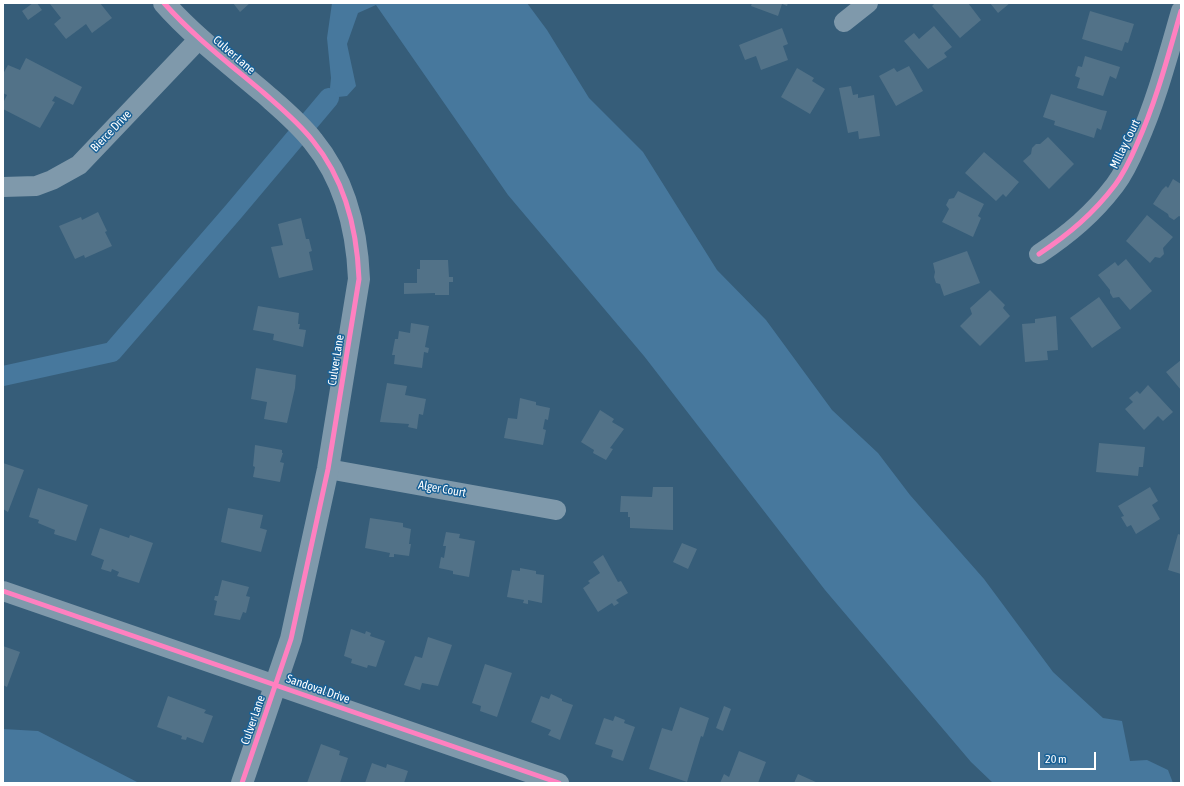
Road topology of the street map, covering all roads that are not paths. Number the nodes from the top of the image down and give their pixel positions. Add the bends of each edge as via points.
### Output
1 (164, 3) edge
2 (868, 3) edge
3 (1181, 11) edge
4 (844, 22) dead end
5 (200, 38) junction
6 (3, 187) edge
7 (1039, 254) dead end
8 (328, 468) junction
9 (556, 510) dead end
10 (3, 591) edge
11 (276, 685) junction
12 (242, 783) edge
13 (559, 783) edge

1 - 5 street, Culver Lane
2 - 4 street
3 - 7 street, Millay Court via 1152,107 1128,164 1094,211 1068,234
5 - 6 street, Bierce Drive via 79,165 36,186
5 - 8 street, Culver Lane via 294,119 314,141 334,173 351,219 358,252 359,279
8 - 9 street, Alger Court
8 - 11 street, Culver Lane via 291,639
10 - 11 street, Sandoval Drive
11 - 12 street, Culver Lane
11 - 13 street, Sandoval Drive

